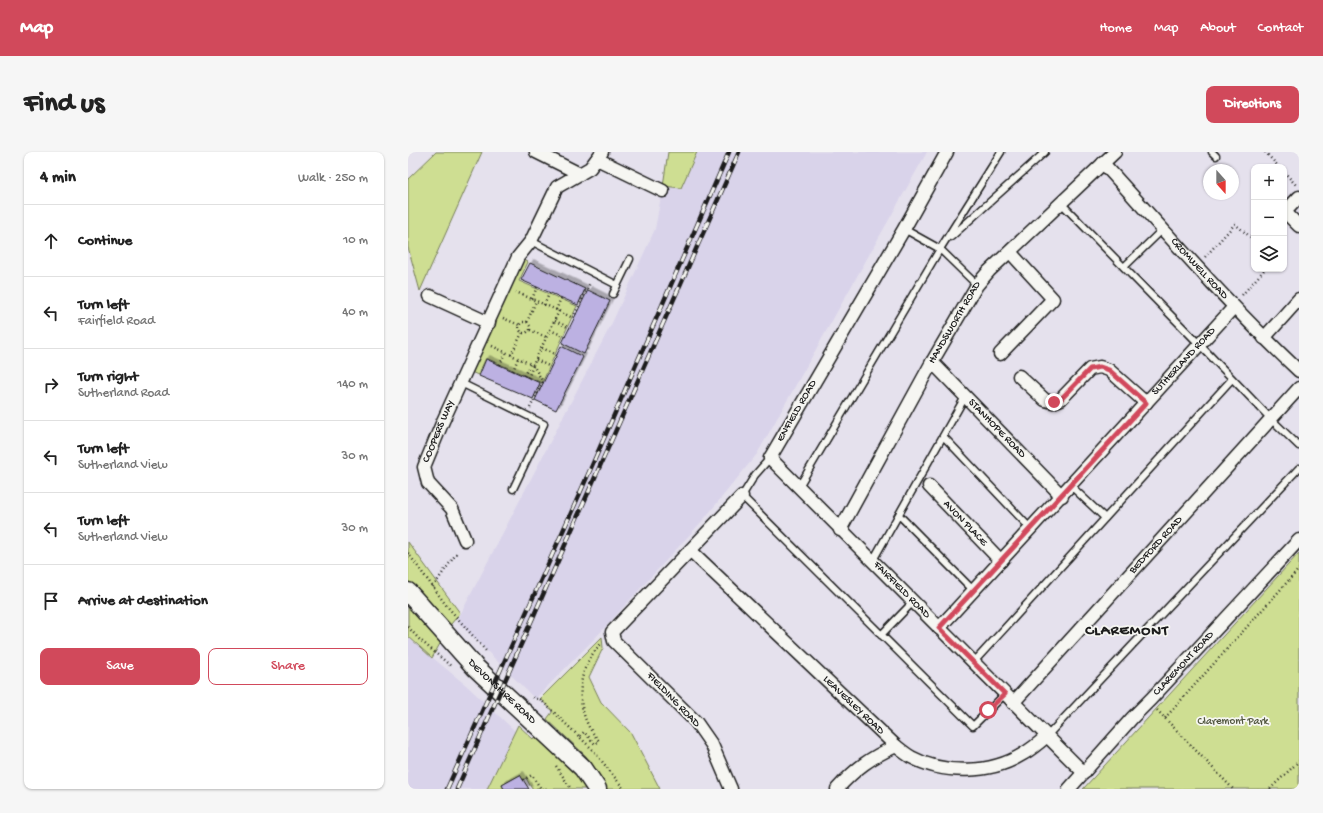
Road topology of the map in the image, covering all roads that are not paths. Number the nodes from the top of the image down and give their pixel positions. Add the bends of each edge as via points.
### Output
1 (536, 152) edge
2 (946, 152) edge
3 (1001, 152) edge
4 (1045, 152) edge
5 (1115, 152) edge
6 (600, 156) edge
7 (1103, 163) junction
8 (580, 174) junction
9 (663, 191) dead end
10 (1299, 196) edge
11 (1061, 203) junction
12 (1287, 210) edge
13 (1287, 216) edge
14 (1299, 226) edge
15 (904, 229) junction
16 (1163, 229) junction
17 (531, 241) junction
18 (945, 242) junction
19 (940, 249) junction
20 (1010, 252) junction
21 (630, 259) dead end
22 (1124, 267) junction
23 (617, 285) junction
24 (977, 285) junction
25 (612, 294) dead end
26 (430, 296) dead end
27 (1299, 299) edge
28 (1234, 306) junction
29 (489, 323) junction
30 (1264, 338) junction
31 (1200, 345) junction
32 (1000, 354) dead end
33 (932, 362) junction
34 (1299, 371) edge
35 (1019, 376) dead end
36 (1232, 379) junction
37 (461, 384) junction
38 (1299, 388) edge
39 (966, 397) junction
40 (1146, 403) junction
41 (1271, 419) junction
42 (944, 437) junction
43 (1299, 446) edge
44 (770, 458) junction
45 (1299, 468) edge
46 (929, 486) dead end
47 (1071, 486) junction
48 (798, 488) junction
49 (513, 489) dead end
50 (742, 496) junction
51 (1062, 496) junction
52 (899, 515) junction
53 (1105, 518) junction
54 (1031, 529) junction
55 (840, 530) junction
56 (465, 540) road end
57 (1299, 540) edge
58 (691, 550) junction
59 (1001, 561) junction
60 (872, 562) junction
61 (974, 591) junction
62 (408, 592) edge
63 (913, 602) junction
64 (939, 628) junction
65 (881, 635) junction
66 (613, 637) joint
67 (973, 663) junction
68 (1005, 694) junction
69 (1014, 703) junction
70 (1048, 736) junction
71 (896, 746) junction
72 (1084, 773) junction
73 (597, 789) edge
74 (731, 789) edge
75 (837, 789) edge
76 (1069, 789) edge

1 - 8 street
2 - 15 street, ENFIELD ROAD
3 - 18 lane
4 - 18 lane
5 - 7 street, HANDSWORTH ROAD
6 - 8 street, COOPERS WAY via 590,168
6 - 9 street, COOPERS WAY
7 - 11 street, HANDSWORTH ROAD
7 - 16 street, CROMWELL ROAD
8 - 17 street, COOPERS WAY via 557,187
10 - 12 street
11 - 20 street, HANDSWORTH ROAD
11 - 22 lane
13 - 14 street
15 - 19 lane
15 - 44 street, ENFIELD ROAD
16 - 22 lane
16 - 28 street, CROMWELL ROAD
17 - 23 lane
17 - 29 street, COOPERS WAY via 518,257
18 - 19 lane
19 - 24 lane
19 - 48 lane
20 - 24 street, HANDSWORTH ROAD
20 - 32 street via 1053,299
21 - 23 lane
22 - 31 lane
23 - 25 lane
24 - 33 street, HANDSWORTH ROAD
26 - 29 street
27 - 30 street
28 - 30 street, CROMWELL ROAD
28 - 31 street, SUTHERLAND ROAD
29 - 37 street, COOPERS WAY
30 - 34 street, CROMWELL ROAD
31 - 36 lane
31 - 40 street, SUTHERLAND ROAD
33 - 39 street, STANHOPE ROAD
33 - 55 street, HANDSWORTH ROAD
35 - 40 street via 1045,400 1054,402 1061,399 1090,369 1100,367 1109,370
36 - 41 lane
36 - 53 lane
37 - 49 lane via 544,424
37 - 56 street, COOPERS WAY via 424,467 428,483 452,509
38 - 41 street, BEDFORD ROAD
39 - 42 lane
39 - 51 street, STANHOPE ROAD
40 - 47 street, SUTHERLAND ROAD
41 - 43 lane
41 - 69 street, BEDFORD ROAD
42 - 52 lane
42 - 54 lane
44 - 48 street, FAIRFIELD ROAD
44 - 50 lane, ENFIELD ROAD
45 - 70 lane
46 - 59 street, AVON PLACE
47 - 51 street, SUTHERLAND ROAD
47 - 53 lane
48 - 55 street, FAIRFIELD ROAD
50 - 58 street, ENFIELD ROAD
50 - 65 lane
51 - 54 street, SUTHERLAND ROAD
52 - 60 lane
52 - 61 lane
53 - 67 lane
54 - 59 street, SUTHERLAND ROAD
55 - 60 street, FAIRFIELD ROAD
57 - 72 street, CLAREMONT ROAD via 1132,718
58 - 66 street, ENFIELD ROAD
58 - 71 street, LEAVESLEY ROAD
59 - 61 street, SUTHERLAND ROAD
60 - 63 street, FAIRFIELD ROAD
61 - 64 street, SUTHERLAND ROAD
62 - 73 main road, DEVONSHIRE ROAD via 475,667 584,768
63 - 64 street, FAIRFIELD ROAD
63 - 65 lane
64 - 67 street, FAIRFIELD ROAD
65 - 68 lane via 973,726
66 - 74 street, FIELDING ROAD via 696,722 712,745
67 - 68 street, FAIRFIELD ROAD
68 - 69 street, FAIRFIELD ROAD
69 - 70 street, FAIRFIELD ROAD
70 - 71 street, LEAVESLEY ROAD via 1022,755 1003,763 967,770 931,765 912,757
70 - 72 street, FAIRFIELD ROAD
71 - 75 street via 874,756
72 - 76 street, CLAREMONT ROAD

